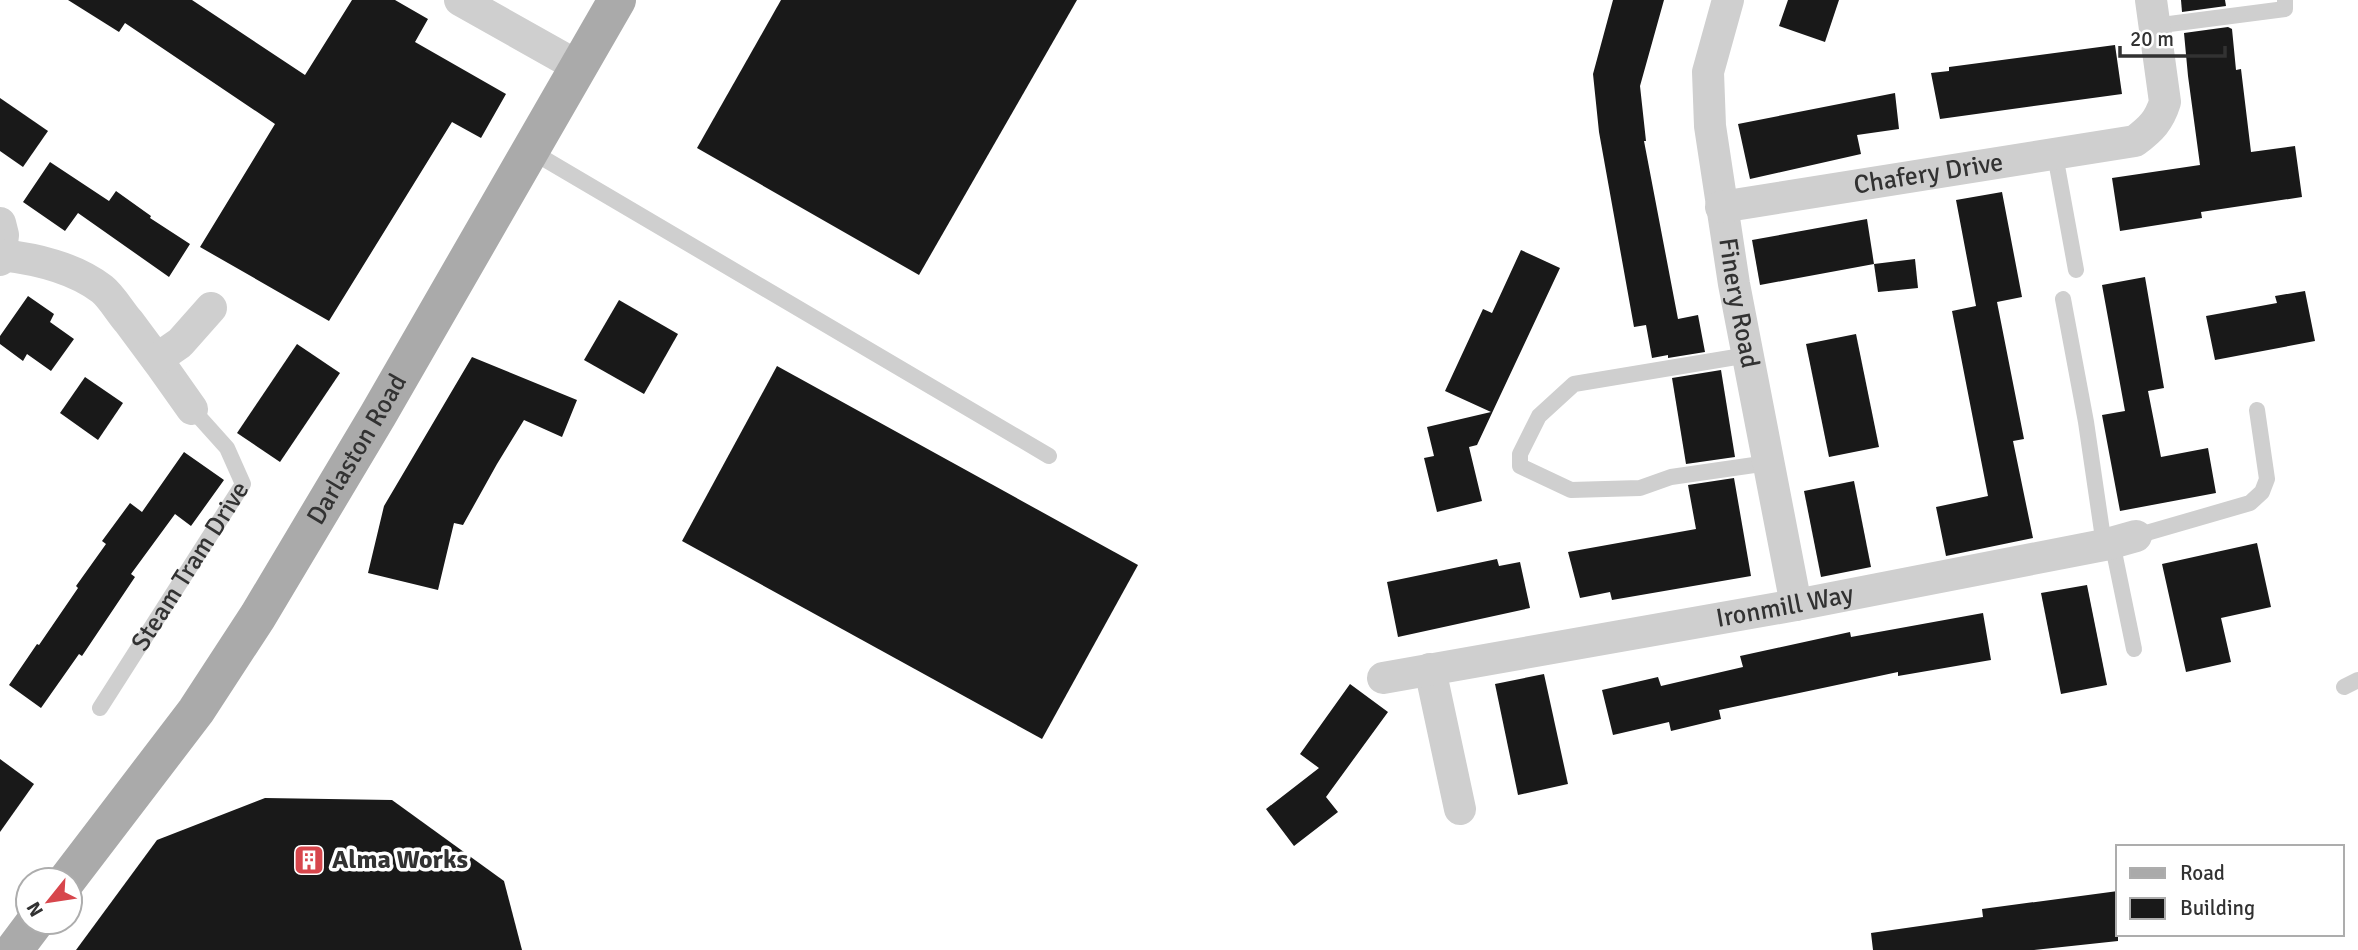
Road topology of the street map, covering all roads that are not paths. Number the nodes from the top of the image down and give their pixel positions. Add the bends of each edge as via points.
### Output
1 (460, 0) edge
2 (617, 0) edge
3 (1728, 0) edge
4 (2286, 0) edge
5 (2153, 13) edge
6 (579, 67) junction
7 (531, 151) junction
8 (2055, 155) junction
9 (1721, 207) junction
10 (0, 223) edge
11 (1, 258) edge
12 (2076, 270) dead end
13 (2063, 299) dead end
14 (211, 308) dead end
15 (1748, 355) junction
16 (158, 359) junction
17 (192, 409) joint
18 (2257, 410) dead end
19 (1049, 456) dead end
20 (1768, 463) junction
21 (2118, 541) junction
22 (1796, 605) junction
23 (2134, 649) dead end
24 (1430, 669) junction
25 (1383, 678) dead end
26 (100, 708) dead end
27 (1460, 809) dead end
28 (78, 866) edge

1 - 6 street
2 - 6 main road, Darlaston Road
3 - 9 street, Finery Road via 1708,72
4 - 5 lane via 2286,9
5 - 8 street, Chafery Drive via 2165,102 2160,118 2135,141
6 - 7 main road, Darlaston Road
7 - 19 lane
7 - 28 main road, Darlaston Road via 258,616 195,711
8 - 9 street, Chafery Drive
8 - 12 lane
9 - 15 street, Finery Road
10 - 11 street
11 - 16 street, Steam Tram Drive via 29,258 60,267 104,290
13 - 21 lane via 2086,422
14 - 16 street via 180,343
15 - 20 street, Finery Road
15 - 20 lane via 1574,384 1539,415 1520,454 1520,466 1572,490 1640,488 1671,477
16 - 17 street, Steam Tram Drive
17 - 26 lane, Steam Tram Drive via 227,448 243,484
18 - 21 lane via 2267,479 2262,492 2250,503
20 - 22 street, Finery Road
21 - 22 street, Ironmill Way
21 - 23 lane
22 - 24 street, Ironmill Way
24 - 25 street, Ironmill Way
24 - 27 street

